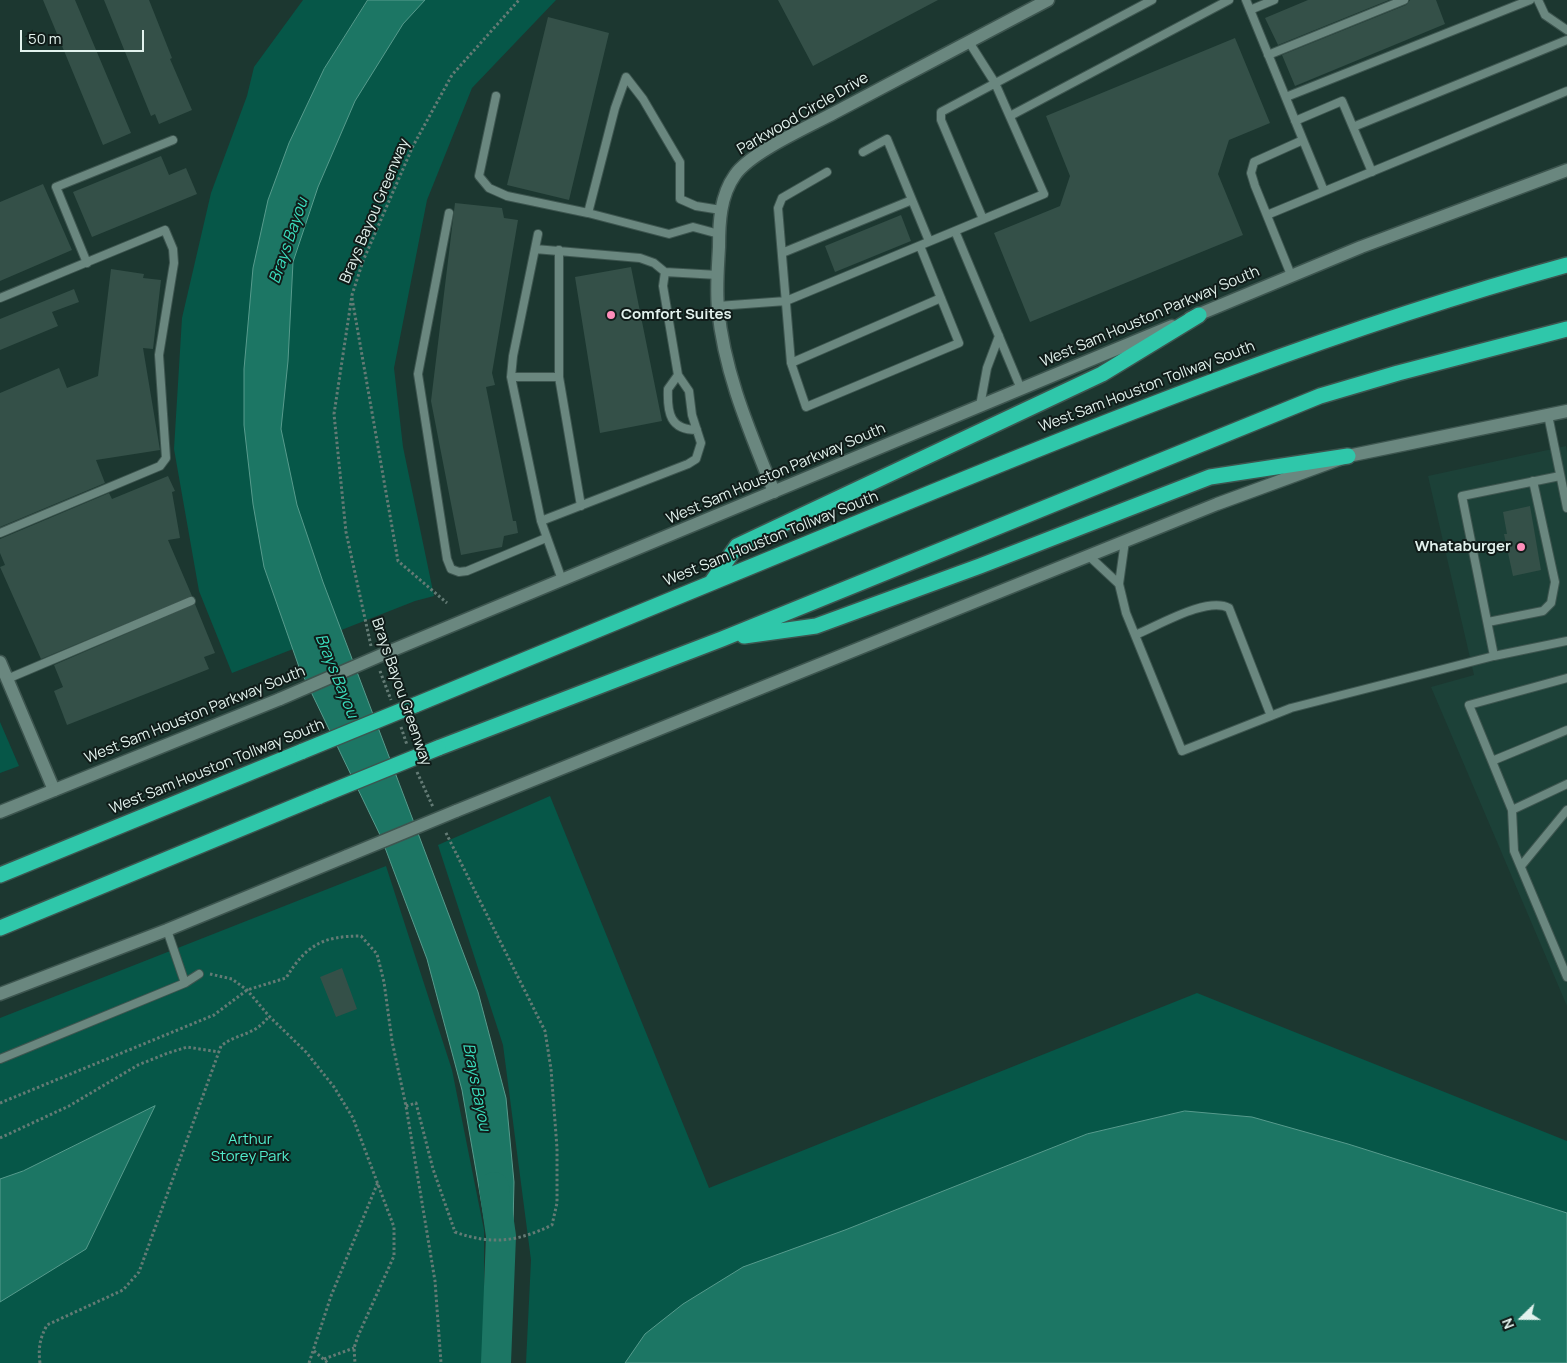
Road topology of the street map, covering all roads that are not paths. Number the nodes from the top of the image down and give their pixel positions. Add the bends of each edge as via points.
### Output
1 (1048, 0) edge
2 (1152, 0) edge
3 (1229, 0) edge
4 (1246, 0) edge
5 (1274, 0) edge
6 (1404, 0) edge
7 (1530, 0) edge
8 (1538, 0) edge
9 (1250, 10) junction
10 (1567, 30) edge
11 (1567, 40) edge
12 (969, 42) junction
13 (1268, 55) junction
14 (995, 83) junction
15 (1567, 91) edge
16 (496, 96) dead end
17 (1286, 98) junction
18 (1010, 116) junction
19 (1295, 121) junction
20 (1353, 127) junction
21 (174, 140) dead end
22 (1303, 140) junction
23 (863, 152) dead end
24 (1567, 170) edge
25 (827, 172) dead end
26 (1372, 172) junction
27 (1324, 191) junction
28 (912, 200) junction
29 (721, 210) junction
30 (449, 213) dead end
31 (588, 213) junction
32 (1267, 215) junction
33 (983, 219) junction
34 (956, 230) junction
35 (538, 234) dead end
36 (719, 234) junction
37 (929, 242) junction
38 (920, 246) junction
39 (535, 249) junction
40 (559, 250) junction
41 (782, 253) junction
42 (87, 262) junction
43 (1567, 265) edge
44 (665, 272) junction
45 (1291, 275) junction
46 (718, 276) junction
47 (0, 298) edge
48 (942, 298) junction
49 (786, 301) junction
50 (718, 306) junction
51 (1198, 315) junction
52 (1567, 329) edge
53 (999, 336) junction
54 (791, 363) junction
55 (678, 375) junction
56 (511, 377) junction
57 (559, 377) junction
58 (1021, 389) junction
59 (980, 406) junction
60 (1567, 411) edge
61 (1548, 415) junction
62 (697, 430) junction
63 (1348, 456) junction
64 (1560, 476) junction
65 (1533, 481) junction
66 (1565, 487) edge
67 (774, 492) junction
68 (581, 506) junction
69 (1567, 508) edge
70 (541, 521) junction
71 (0, 533) edge
72 (546, 538) junction
73 (1125, 541) junction
74 (1089, 556) junction
75 (562, 580) junction
76 (711, 583) junction
77 (1119, 584) junction
78 (191, 601) dead end
79 (1488, 622) junction
80 (1135, 635) junction
81 (722, 638) junction
82 (1567, 641) edge
83 (1494, 656) junction
84 (0, 662) edge
85 (1567, 678) edge
86 (7, 679) junction
87 (1271, 716) junction
88 (1567, 730) edge
89 (1492, 760) junction
90 (1567, 784) edge
91 (54, 790) junction
92 (1512, 810) junction
93 (1567, 810) edge
94 (0, 812) edge
95 (1521, 866) junction
96 (0, 875) edge
97 (0, 928) edge
98 (167, 930) junction
99 (199, 974) road end
100 (1567, 977) edge
101 (185, 984) junction
102 (0, 994) edge
103 (0, 1059) edge

1 - 12 main road, Parkwood Circle Drive
2 - 14 lane
3 - 18 lane
4 - 9 lane
5 - 9 lane
6 - 13 lane
7 - 17 lane
8 - 10 lane via 1545,15
9 - 13 lane
11 - 20 lane
12 - 14 lane
12 - 29 main road, Parkwood Circle Drive via 747,161 734,175 725,192
13 - 17 lane
14 - 18 lane
14 - 33 lane via 941,112 941,120
15 - 26 lane
16 - 31 lane via 479,176 488,188 507,196
17 - 19 lane
18 - 33 lane via 1044,194
19 - 20 lane via 1342,101
19 - 22 lane
20 - 26 lane
21 - 42 lane via 56,186
22 - 27 lane
22 - 32 lane via 1254,162 1251,173
23 - 28 lane via 887,139
24 - 45 main road, West Sam Houston Parkway South
25 - 41 lane via 782,198 778,208
26 - 27 lane
27 - 32 lane
28 - 37 lane
28 - 41 lane
29 - 31 lane via 696,206 680,199 680,162 643,99 626,77
29 - 36 main road, Parkwood Circle Drive
30 - 72 lane via 418,374 447,559 451,569 467,571
31 - 36 lane via 669,234 694,227
32 - 45 lane
33 - 34 lane
34 - 37 lane
34 - 53 lane
35 - 39 lane
36 - 46 main road, Parkwood Circle Drive
37 - 38 lane
38 - 48 lane
38 - 49 lane
39 - 40 lane
39 - 56 lane
40 - 44 lane via 640,258
40 - 57 lane
41 - 49 lane
42 - 47 lane
42 - 71 lane via 165,230 173,249 174,263 159,355 166,458 160,466
43 - 76 highway, West Sam Houston Tollway South via 1389,319 1199,384
44 - 46 lane
44 - 55 lane via 663,286
45 - 51 main road, West Sam Houston Parkway South
46 - 50 main road, Parkwood Circle Drive
48 - 54 lane
48 - 54 lane via 960,343 806,407
49 - 50 lane
49 - 54 lane
50 - 67 main road, Parkwood Circle Drive via 728,370
51 - 58 main road, West Sam Houston Parkway South
51 - 76 highway via 1102,374 736,546
52 - 81 highway via 1320,396
53 - 58 lane
53 - 59 lane via 987,368
55 - 62 lane via 688,391
55 - 62 lane via 668,389 672,418 676,426 684,430
56 - 57 lane
56 - 70 lane
57 - 68 lane
58 - 59 main road, West Sam Houston Parkway South
59 - 67 main road, West Sam Houston Parkway South
60 - 61 main road
61 - 63 main road
61 - 64 lane
62 - 68 lane via 701,443 696,459
63 - 73 main road
63 - 81 highway via 1210,477 816,626
64 - 65 lane
64 - 66 lane
65 - 79 lane via 1554,582 1551,603 1543,611
65 - 79 lane via 1462,496
66 - 69 lane
67 - 75 main road, West Sam Houston Parkway South
68 - 70 lane
70 - 72 lane
72 - 75 lane
73 - 74 main road
73 - 77 lane
74 - 77 lane
74 - 98 main road, bridge
75 - 91 main road, West Sam Houston Parkway South, bridge
76 - 96 highway, West Sam Houston Tollway South, bridge
77 - 80 lane
78 - 86 lane
79 - 83 lane
80 - 87 lane via 1208,604 1222,604 1229,608
80 - 87 lane via 1182,751
81 - 97 highway, bridge via 438,748
82 - 83 lane
83 - 87 lane via 1291,708
84 - 86 main road
85 - 89 lane via 1469,706
86 - 91 main road
88 - 89 lane
89 - 92 lane
90 - 92 lane
91 - 94 main road, West Sam Houston Parkway South
92 - 95 lane via 1514,851
93 - 95 lane
95 - 100 lane
98 - 101 lane
98 - 102 main road
99 - 101 lane
101 - 103 lane

